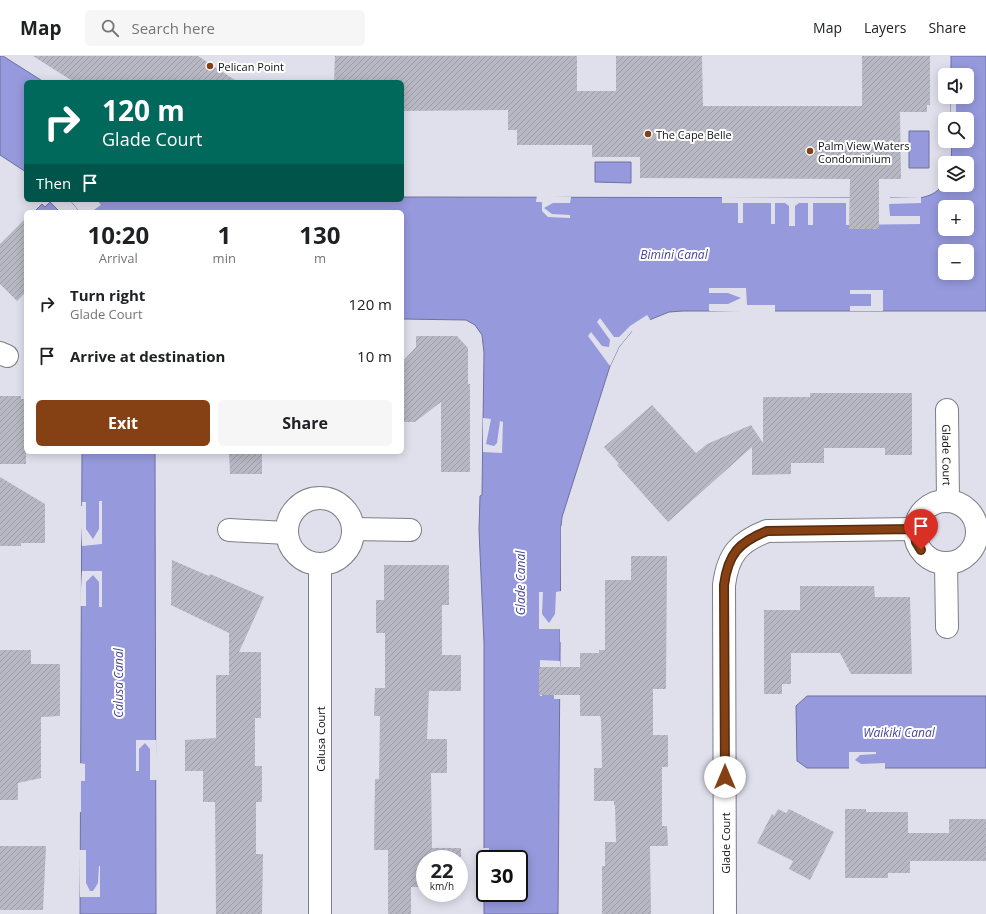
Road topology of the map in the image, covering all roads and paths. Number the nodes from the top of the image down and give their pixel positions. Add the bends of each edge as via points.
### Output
1 (947, 410) dead end
2 (948, 500) junction
3 (353, 529) junction
4 (914, 529) junction
5 (229, 530) dead end
6 (410, 530) dead end
7 (287, 533) junction
8 (320, 564) junction
9 (320, 914) edge
10 (725, 914) edge

1 - 2 street, Glade Court
2 - 4 street, Glade Court via 927,506 920,513
2 - 4 street, Glade Court via 964,506 976,521 976,540 968,553 956,561 937,562 928,558 921,550 916,542
3 - 6 street
3 - 7 street via 351,519 342,507 318,498 308,500 292,513
3 - 8 street via 348,549 332,561
4 - 10 street, Glade Court via 767,531 739,547 730,558 724,585
5 - 7 street
7 - 8 street via 295,552 302,559
8 - 9 street, Calusa Court

